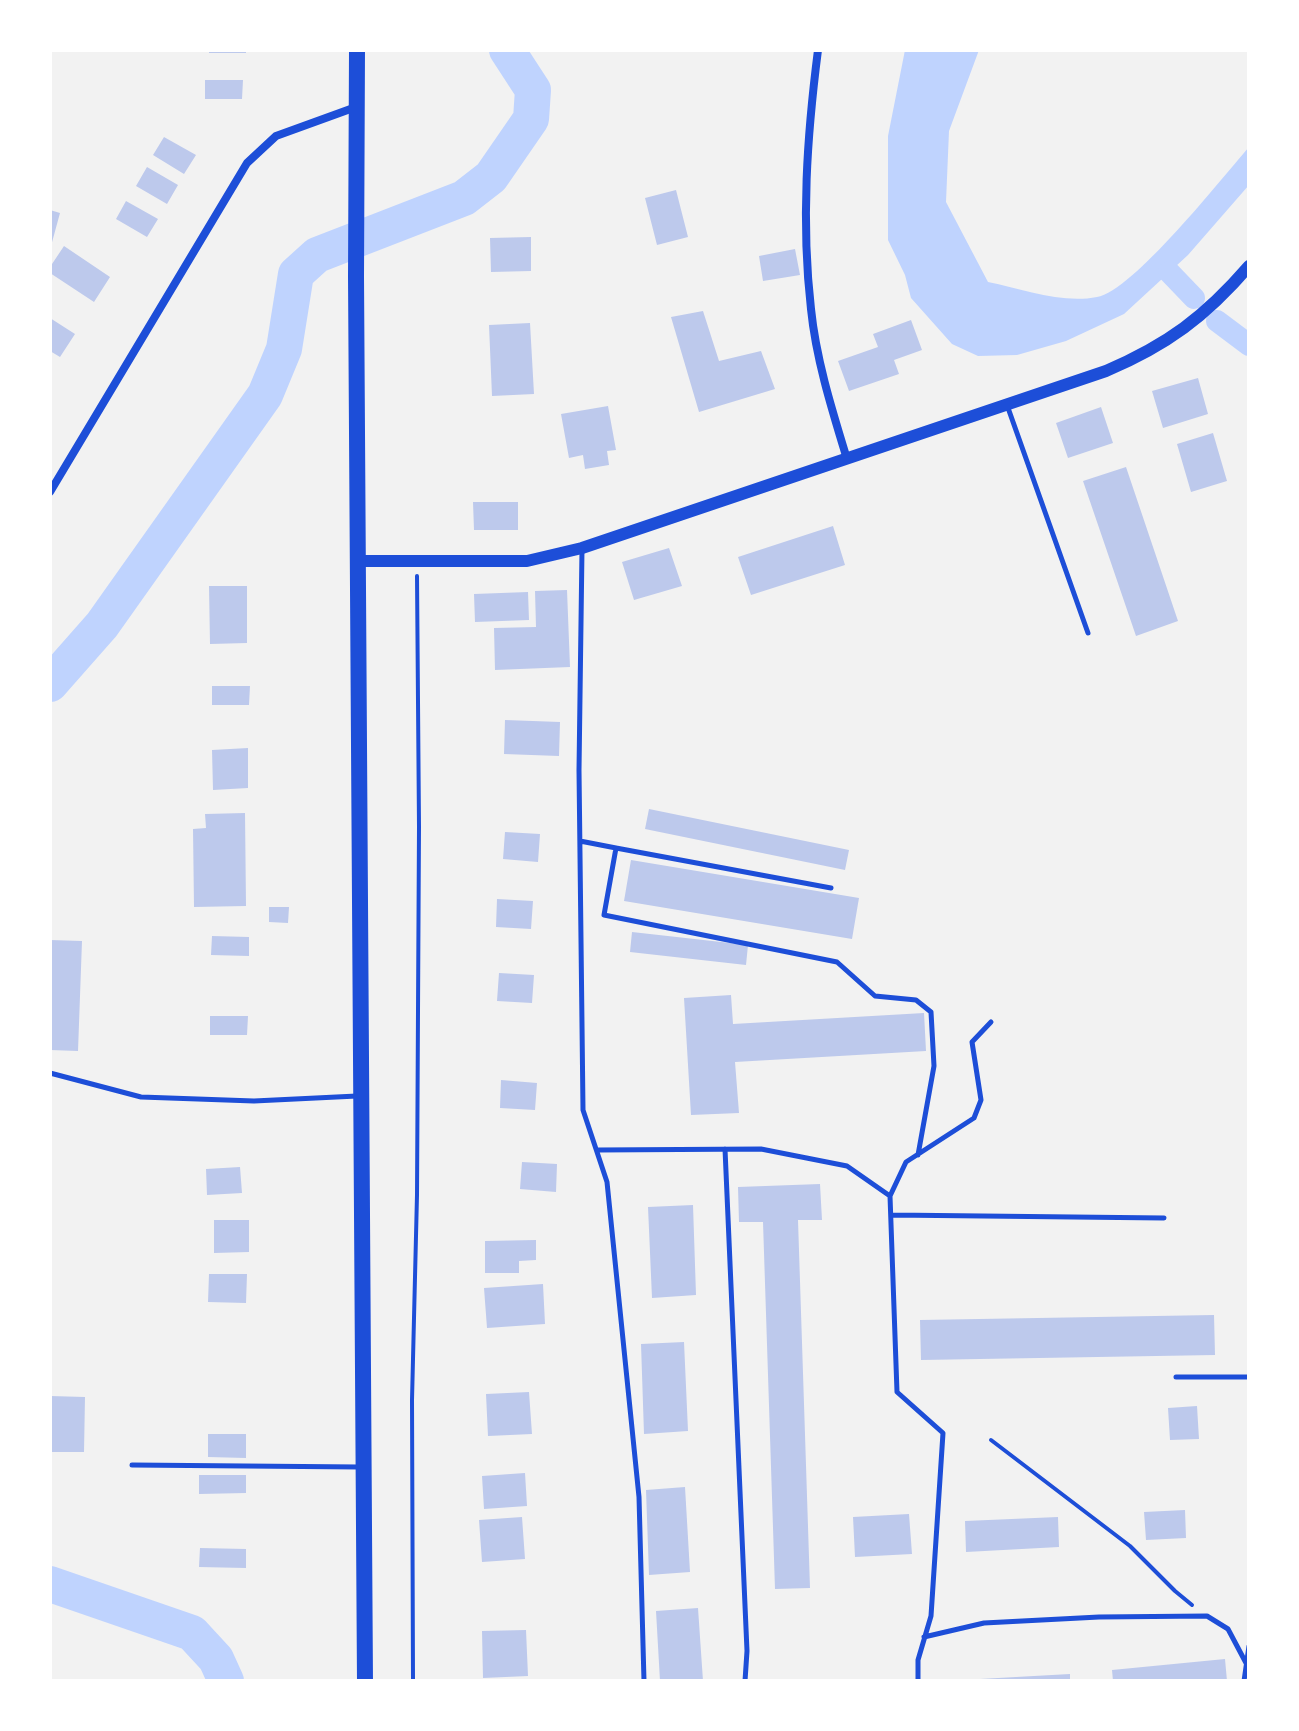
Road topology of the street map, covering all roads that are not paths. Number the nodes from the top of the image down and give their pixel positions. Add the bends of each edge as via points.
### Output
1 (357, 50) edge
2 (818, 50) edge
3 (357, 107) junction
4 (1249, 266) edge
5 (1007, 405) junction
6 (847, 459) junction
7 (50, 492) edge
8 (582, 548) junction
9 (359, 561) junction
10 (1088, 633) dead end
11 (580, 841) junction
12 (616, 848) junction
13 (831, 888) dead end
14 (991, 1022) dead end
15 (50, 1073) edge
16 (362, 1096) junction
17 (725, 1149) junction
18 (597, 1150) junction
19 (918, 1155) junction
20 (890, 1196) junction
21 (892, 1215) junction
22 (1164, 1218) dead end
23 (1176, 1377) dead end
24 (1249, 1377) edge
25 (132, 1465) dead end
26 (364, 1467) junction
27 (924, 1637) junction
28 (1249, 1646) edge
29 (1246, 1663) junction
30 (365, 1681) edge
31 (644, 1681) edge
32 (745, 1681) edge
33 (918, 1681) edge
34 (1244, 1681) edge

1 - 3 highway
2 - 6 street via 806,178 811,311
3 - 7 street via 276,136 247,163
3 - 9 highway
4 - 5 street via 1194,321 1149,353
5 - 6 street
5 - 10 lane
6 - 8 street
8 - 9 street via 527,561
8 - 11 lane
9 - 16 highway
11 - 12 lane
11 - 18 lane via 583,1110
12 - 13 lane
12 - 19 lane via 604,915 837,962 875,996 916,1000 931,1012 934,1066
14 - 19 lane via 972,1042 981,1100 974,1118
15 - 16 lane via 141,1097 254,1101
16 - 26 highway
17 - 18 lane
17 - 20 lane via 761,1149 847,1166
17 - 32 lane
18 - 31 lane via 607,1182 639,1497
19 - 20 lane via 906,1162
20 - 21 lane
21 - 22 lane
21 - 27 lane via 897,1392 943,1433 931,1616
23 - 24 lane
25 - 26 lane
26 - 30 highway
27 - 29 lane via 984,1623 1207,1616 1228,1629
27 - 33 lane
28 - 29 lane
29 - 34 lane

